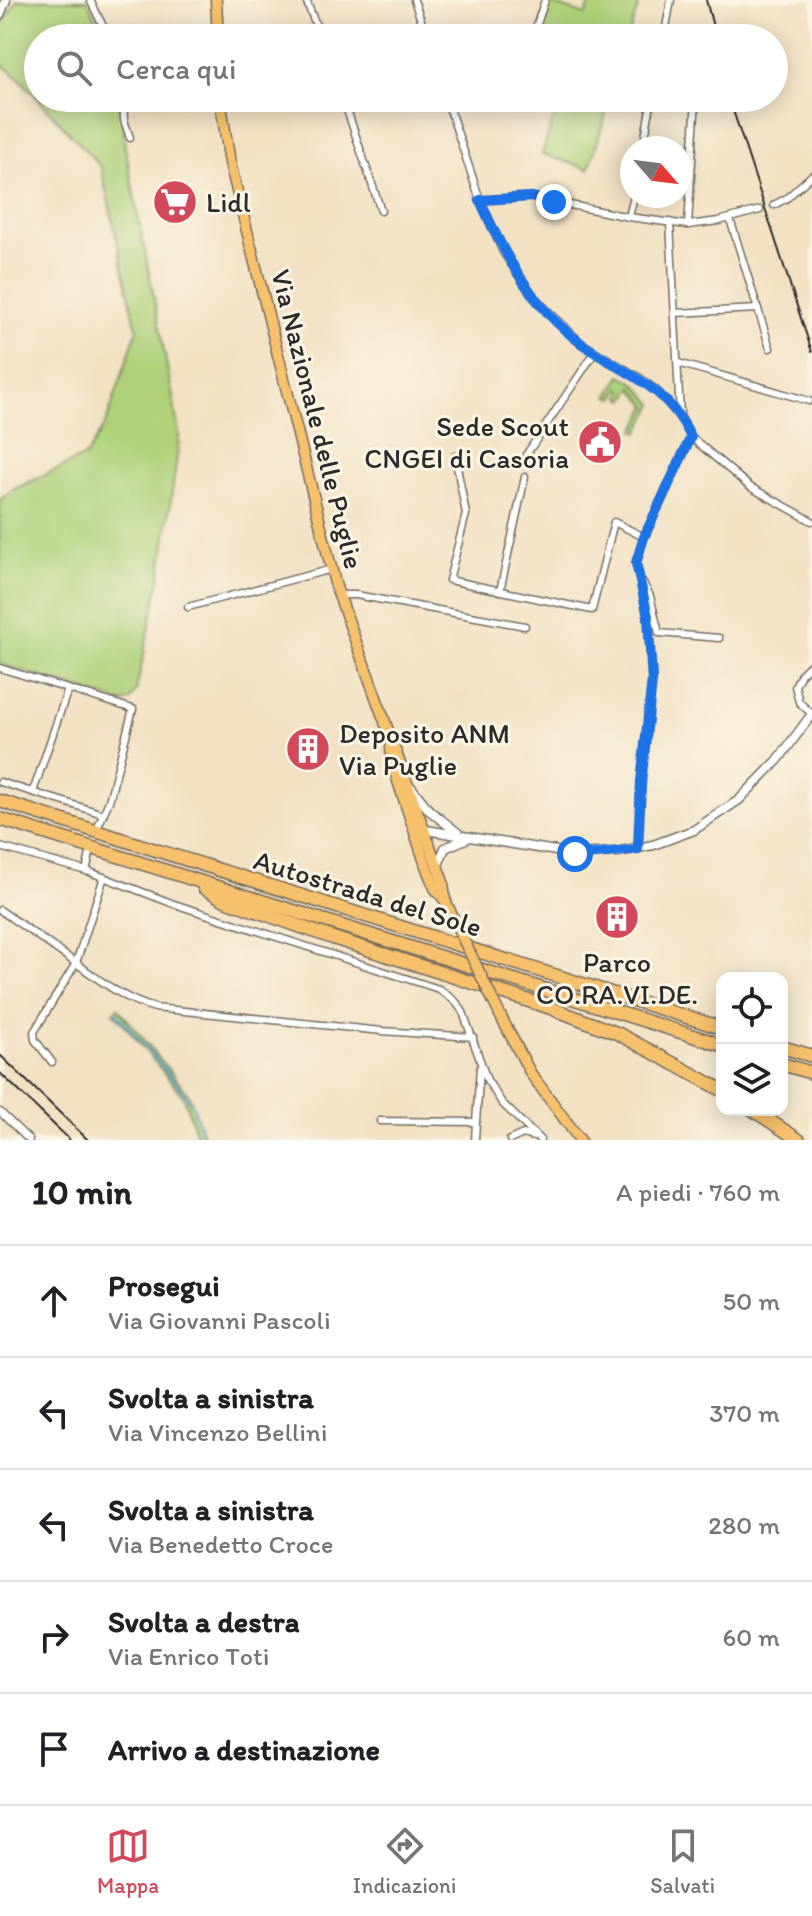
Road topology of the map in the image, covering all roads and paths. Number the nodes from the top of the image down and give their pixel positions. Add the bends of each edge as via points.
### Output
1 (6, 0) edge
2 (90, 0) edge
3 (216, 0) edge
4 (306, 0) edge
5 (545, 0) edge
6 (671, 0) edge
7 (416, 1) edge
8 (0, 15) edge
9 (103, 24) edge
10 (217, 24) edge
11 (315, 24) edge
12 (423, 24) edge
13 (537, 24) edge
14 (667, 24) edge
15 (124, 112) edge
16 (222, 112) edge
17 (348, 112) edge
18 (451, 112) edge
19 (649, 112) edge
20 (695, 112) edge
21 (645, 136) edge
22 (130, 138) dead end
23 (812, 175) edge
24 (480, 200) junction
25 (774, 205) dead end
26 (631, 208) edge
27 (760, 210) dead end
28 (381, 211) dead end
29 (629, 217) junction
30 (730, 219) junction
31 (670, 222) junction
32 (688, 225) junction
33 (758, 309) junction
34 (675, 313) junction
35 (770, 348) dead end
36 (595, 352) junction
37 (678, 363) junction
38 (809, 401) dead end
39 (680, 416) junction
40 (691, 437) junction
41 (526, 455) dead end
42 (455, 456) dead end
43 (525, 477) dead end
44 (812, 521) edge
45 (644, 537) junction
46 (332, 569) junction
47 (640, 577) junction
48 (500, 591) junction
49 (339, 595) junction
50 (188, 607) dead end
51 (525, 626) dead end
52 (719, 638) dead end
53 (812, 663) edge
54 (0, 668) edge
55 (68, 689) junction
56 (810, 712) edge
57 (391, 745) junction
58 (406, 780) junction
59 (0, 782) edge
60 (33, 792) junction
61 (0, 801) edge
62 (103, 814) junction
63 (0, 819) edge
64 (99, 824) dead end
65 (445, 824) junction
66 (417, 828) junction
67 (458, 833) junction
68 (470, 837) junction
69 (0, 847) edge
70 (638, 849) junction
71 (90, 854) dead end
72 (438, 870) junction
73 (86, 871) junction
74 (104, 877) junction
75 (191, 880) junction
76 (445, 900) junction
77 (0, 910) edge
78 (76, 963) junction
79 (716, 1026) edge
80 (473, 1037) junction
81 (719, 1044) edge
82 (788, 1049) edge
83 (812, 1056) edge
84 (52, 1062) dead end
85 (480, 1065) junction
86 (788, 1066) edge
87 (812, 1073) edge
88 (716, 1087) edge
89 (0, 1112) edge
90 (762, 1116) edge
91 (380, 1121) dead end
92 (476, 1122) junction
93 (539, 1139) edge
94 (29, 1140) edge
95 (475, 1140) edge
96 (510, 1140) edge
97 (580, 1140) edge
98 (799, 1140) edge

1 - 8 street
2 - 9 street
3 - 10 main road
4 - 11 street
5 - 13 street
6 - 14 street
7 - 12 street
15 - 22 street
16 - 46 main road, Via Nazionale delle Puglie via 230,163
17 - 28 street
18 - 24 street
19 - 21 street
20 - 32 street
23 - 25 street
24 - 29 street via 531,197
24 - 36 street via 503,252 535,298
26 - 29 street
27 - 30 street
29 - 31 street
30 - 32 street
30 - 33 street
31 - 32 street
31 - 34 street
33 - 34 street
33 - 35 street
34 - 37 street
36 - 39 street via 640,378
36 - 41 street
37 - 38 street
37 - 39 street
39 - 40 street
40 - 44 street via 750,487
40 - 45 street
42 - 48 street via 466,514 449,580
43 - 48 street
45 - 47 street via 636,563
45 - 48 street via 614,522 592,610
46 - 49 main road, Via Nazionale delle Puglie
46 - 50 street
47 - 52 street via 659,633
47 - 70 street via 652,680
49 - 51 street
49 - 57 main road, Via Nazionale delle Puglie
53 - 56 street via 795,686 796,697
54 - 55 street
55 - 60 street
55 - 62 street via 133,709
56 - 70 street via 765,775 728,809 682,835
57 - 58 main road, Via Nazionale delle Puglie
57 - 66 main road, Via Nazionale delle Puglie via 392,763
58 - 65 street
58 - 66 main road, Via Nazionale delle Puglie
59 - 60 street
60 - 62 street
61 - 79 highway, Autostrada del Sole
62 - 64 street
63 - 75 highway, Autostrada del Sole
65 - 66 street via 428,822
65 - 67 street
66 - 67 street
66 - 72 main road, Via Nazionale delle Puglie
66 - 76 main road, Via Nazionale delle Puglie via 435,888
67 - 68 street
68 - 70 street via 575,854
68 - 72 street via 445,848
69 - 73 street
71 - 73 street
72 - 76 main road, Via Nazionale delle Puglie
73 - 74 street
74 - 78 street
74 - 80 street via 427,984 456,1002
75 - 81 highway, Autostrada del Sole
75 - 88 highway via 225,900 619,1034
76 - 97 main road, Via Nazionale delle Puglie, bridge via 531,1074
77 - 78 street
78 - 80 street via 120,995 155,1008
78 - 84 street via 34,1032
80 - 85 street
82 - 83 highway
85 - 92 street
85 - 93 street via 502,1103
86 - 87 highway
89 - 94 street
90 - 98 highway
91 - 92 street
92 - 95 street
93 - 96 street via 523,1134

